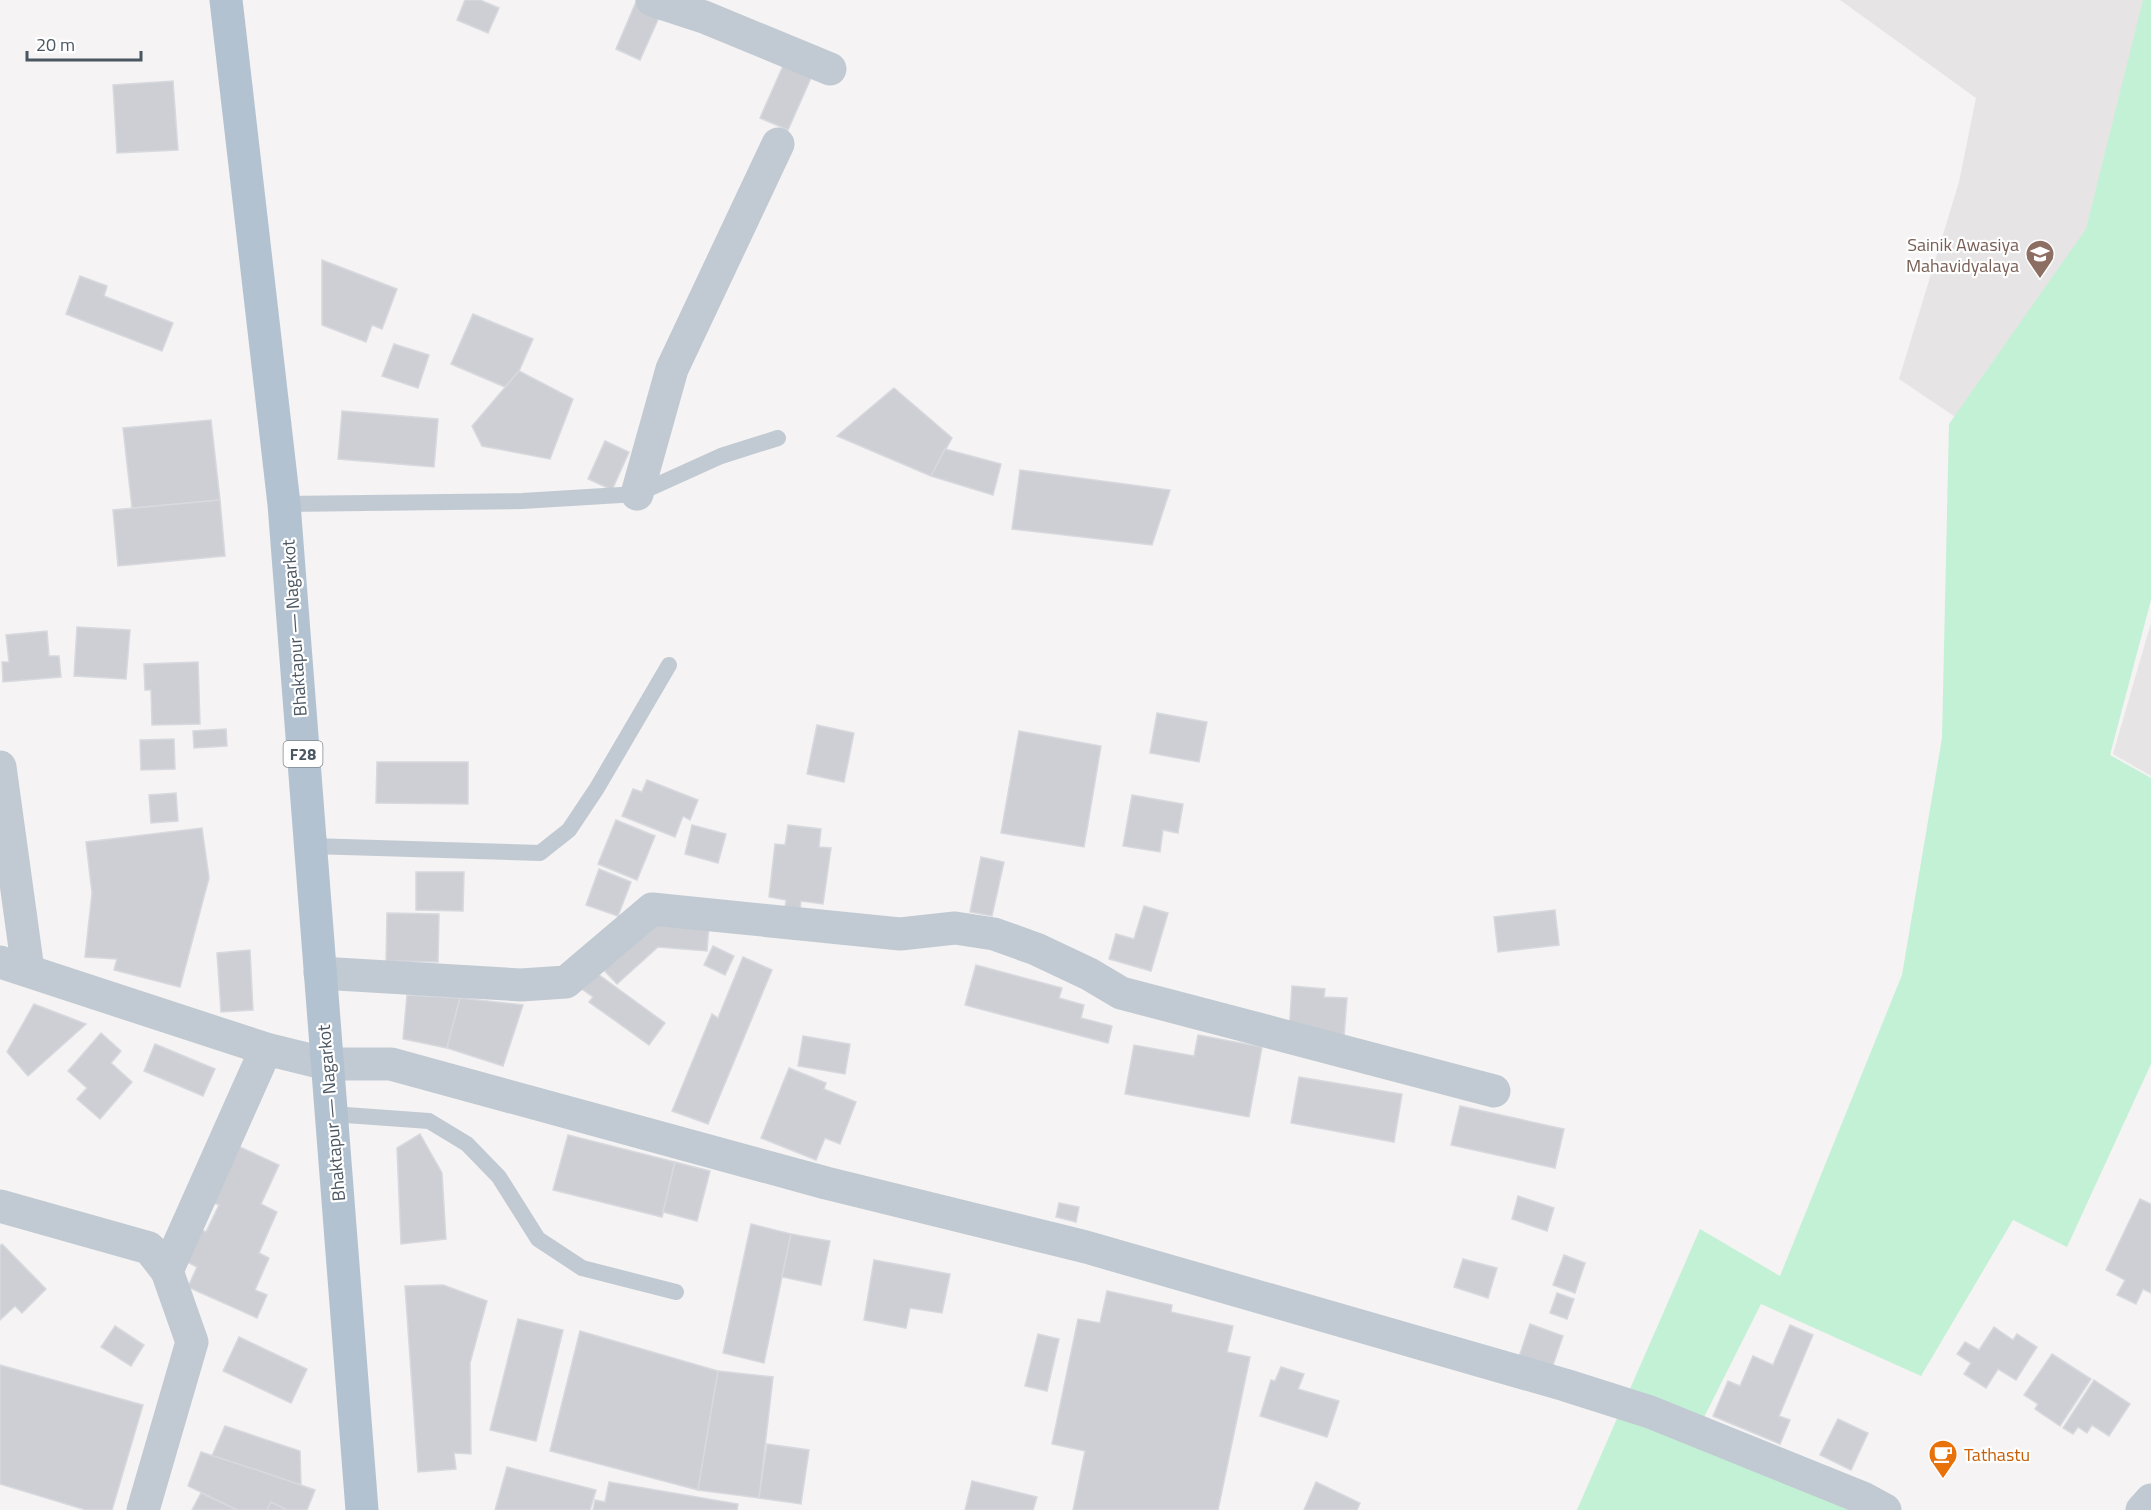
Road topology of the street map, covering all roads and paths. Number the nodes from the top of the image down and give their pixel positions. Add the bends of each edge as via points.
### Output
1 (226, 0) edge
2 (652, 0) edge
3 (830, 69) dead end
4 (778, 144) dead end
5 (778, 438) dead end
6 (637, 494) junction
7 (284, 504) junction
8 (669, 665) dead end
9 (0, 767) edge
10 (310, 846) junction
11 (14, 966) edge
12 (320, 973) junction
13 (266, 1049) junction
14 (327, 1064) junction
15 (1494, 1091) dead end
16 (332, 1114) junction
17 (0, 1206) edge
18 (167, 1271) junction
19 (676, 1292) dead end
20 (2151, 1500) edge
21 (143, 1510) edge
22 (362, 1510) edge
23 (1885, 1510) edge
24 (2142, 1510) edge

1 - 7 main road, Bhaktapur — Nagarkot / F28
2 - 3 street
4 - 6 street via 672,369
5 - 6 lane via 721,456
6 - 7 lane via 522,501
7 - 10 main road, Bhaktapur — Nagarkot / F28
8 - 10 lane via 597,788 568,830 540,853
9 - 11 street
10 - 12 main road, Bhaktapur — Nagarkot / F28
11 - 13 street
12 - 14 main road, Bhaktapur — Nagarkot / F28
12 - 15 street via 521,985 566,982 652,909 900,934 955,928 994,934 1036,949 1121,993
13 - 14 street
13 - 18 street
14 - 16 main road, Bhaktapur — Nagarkot / F28
14 - 23 street via 390,1064 826,1183 1086,1247 1650,1412
16 - 19 lane via 429,1121 467,1144 499,1177 538,1239 582,1268
16 - 22 main road, Bhaktapur — Nagarkot / F28
17 - 18 street via 149,1248
18 - 21 street via 192,1342
20 - 24 street

